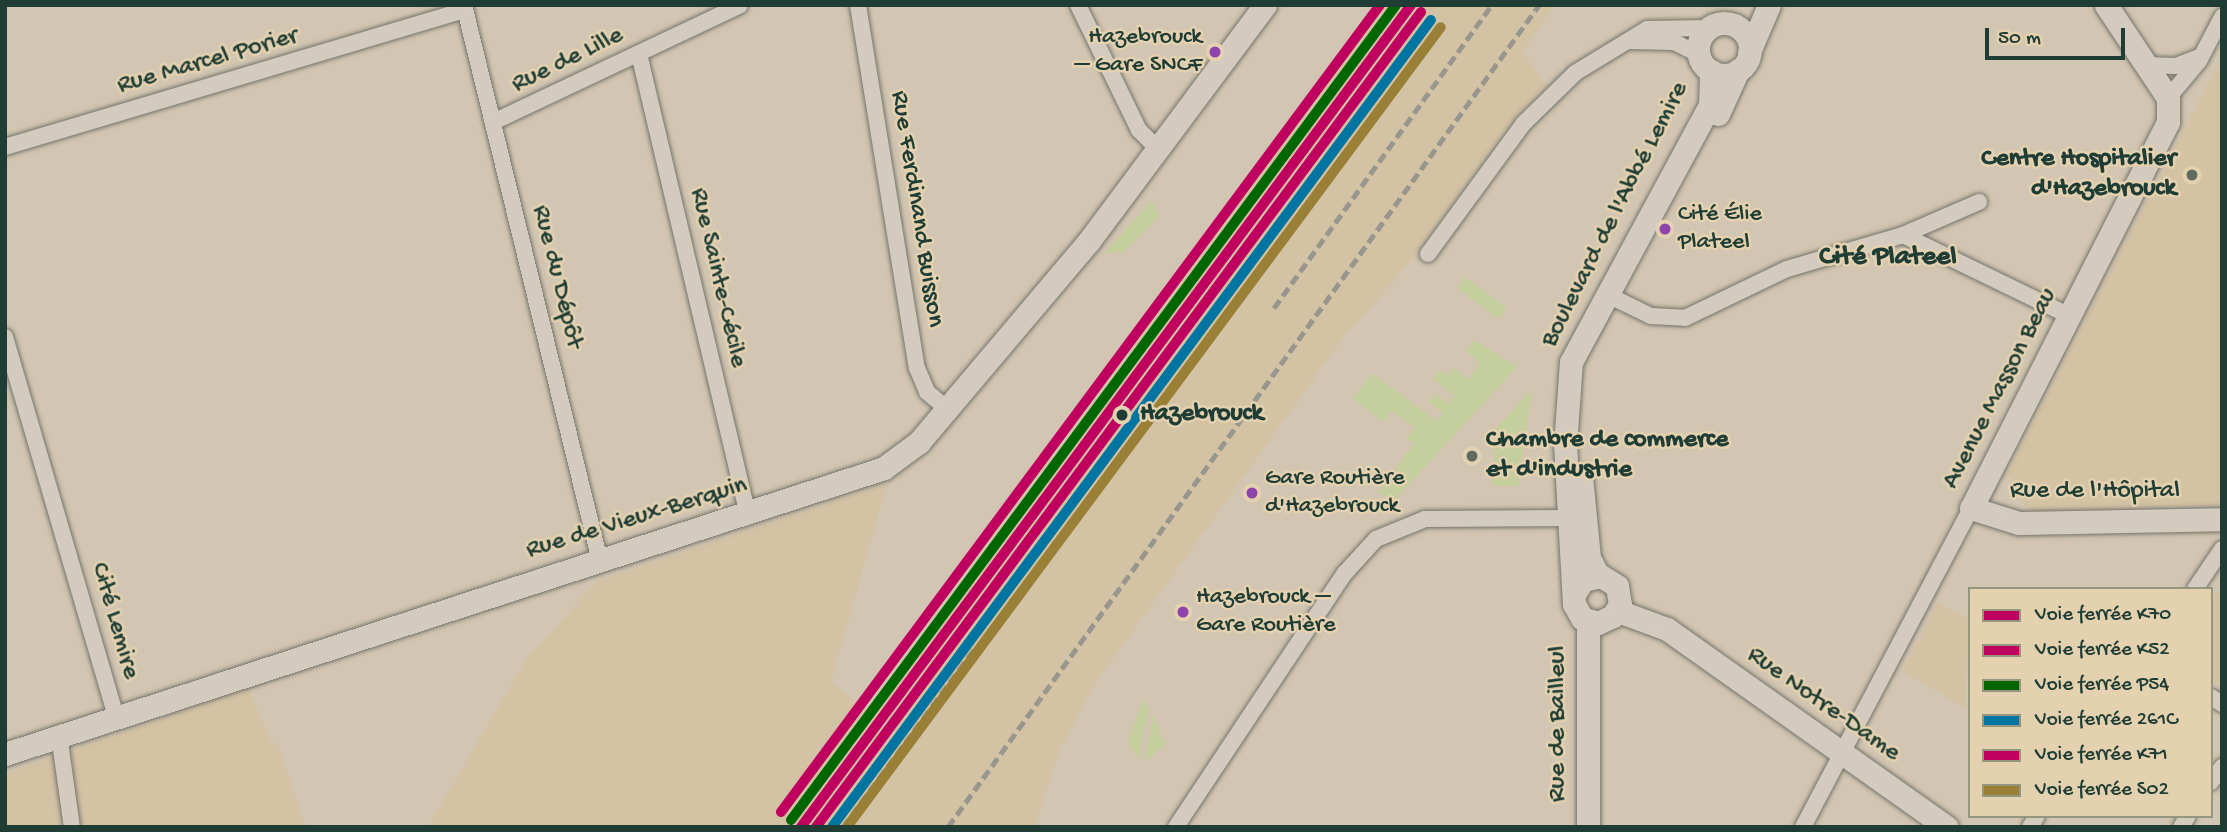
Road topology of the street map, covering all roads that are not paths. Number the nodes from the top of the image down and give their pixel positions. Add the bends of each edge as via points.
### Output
1 (740, 5) edge
2 (858, 5) edge
3 (1078, 5) edge
4 (1265, 5) edge
5 (1763, 5) edge
6 (1769, 5) edge
7 (2106, 5) edge
8 (465, 8) edge
9 (2222, 17) edge
10 (1719, 26) junction
11 (1624, 41) junction
12 (2204, 53) junction
13 (639, 54) junction
14 (1744, 61) junction
15 (1705, 62) junction
16 (2146, 65) junction
17 (2168, 98) junction
18 (493, 122) junction
19 (5, 147) edge
20 (1158, 149) junction
21 (1979, 202) dead end
22 (1903, 235) junction
23 (1428, 254) dead end
24 (1616, 299) junction
25 (2070, 316) junction
26 (5, 337) edge
27 (947, 409) junction
28 (1971, 508) junction
29 (748, 513) junction
30 (1570, 518) junction
31 (2222, 519) edge
32 (2222, 549) edge
33 (600, 561) junction
34 (1598, 575) junction
35 (2196, 587) edge
36 (1574, 594) junction
37 (1618, 600) junction
38 (1588, 621) junction
39 (116, 716) junction
40 (59, 736) junction
41 (1843, 753) junction
42 (5, 754) edge
43 (72, 827) edge
44 (1177, 827) edge
45 (1588, 827) edge
46 (1803, 827) edge
47 (1947, 827) edge

1 - 13 street, Rue de Lille
2 - 27 street, Rue Ferdinand Buisson via 919,377
3 - 20 street via 1139,130
4 - 20 street, Rue de Vieux-Berquin
5 - 10 street
6 - 14 street, Boulevard de l'Abbé Lemire
7 - 16 street
8 - 18 street, Rue du Dépôt
8 - 19 street, Rue Marcel Porier
9 - 12 street
10 - 11 street via 1658,27
10 - 14 street via 1745,34
10 - 15 street, Boulevard de l'Abbé Lemire
11 - 15 street via 1664,41
11 - 23 street via 1582,67 1534,111
12 - 16 street via 2182,65
12 - 17 street
13 - 18 street, Rue de Lille
13 - 29 street, Rue Sainte-Cécile
14 - 15 street
14 - 24 street, Boulevard de l'Abbé Lemire
15 - 30 street, Boulevard de l'Abbé Lemire via 1710,105 1571,362 1565,403
16 - 17 street
17 - 25 street, Avenue Masson Beau via 2163,133
18 - 33 street, Rue du Dépôt
20 - 27 street, Rue de Vieux-Berquin
21 - 22 street
22 - 24 street via 1787,269 1685,318 1651,316
22 - 25 street
24 - 34 street, Boulevard de l'Abbé Lemire via 1587,352 1575,404 1588,549
25 - 28 street, Avenue Masson Beau
26 - 39 street, Cité Lemire
27 - 29 street, Rue de Vieux-Berquin via 884,468
28 - 31 street, Rue de l'Hôpital via 2019,523
28 - 41 street, Avenue Masson Beau
29 - 33 street, Rue de Vieux-Berquin
30 - 36 street, Boulevard de l'Abbé Lemire
30 - 44 street via 1425,519 1376,539 1345,573
32 - 35 street
33 - 39 street, Rue de Vieux-Berquin
34 - 36 street via 1583,580
34 - 37 street
36 - 38 street via 1576,610
37 - 38 street via 1605,622
37 - 41 street, Rue Notre-Dame via 1667,629
38 - 45 street, Rue de Bailleul
39 - 40 street, Rue de Vieux-Berquin
40 - 42 street, Rue de Vieux-Berquin
40 - 43 street
41 - 46 street, Avenue Masson Beau
41 - 47 street, Rue Notre-Dame

